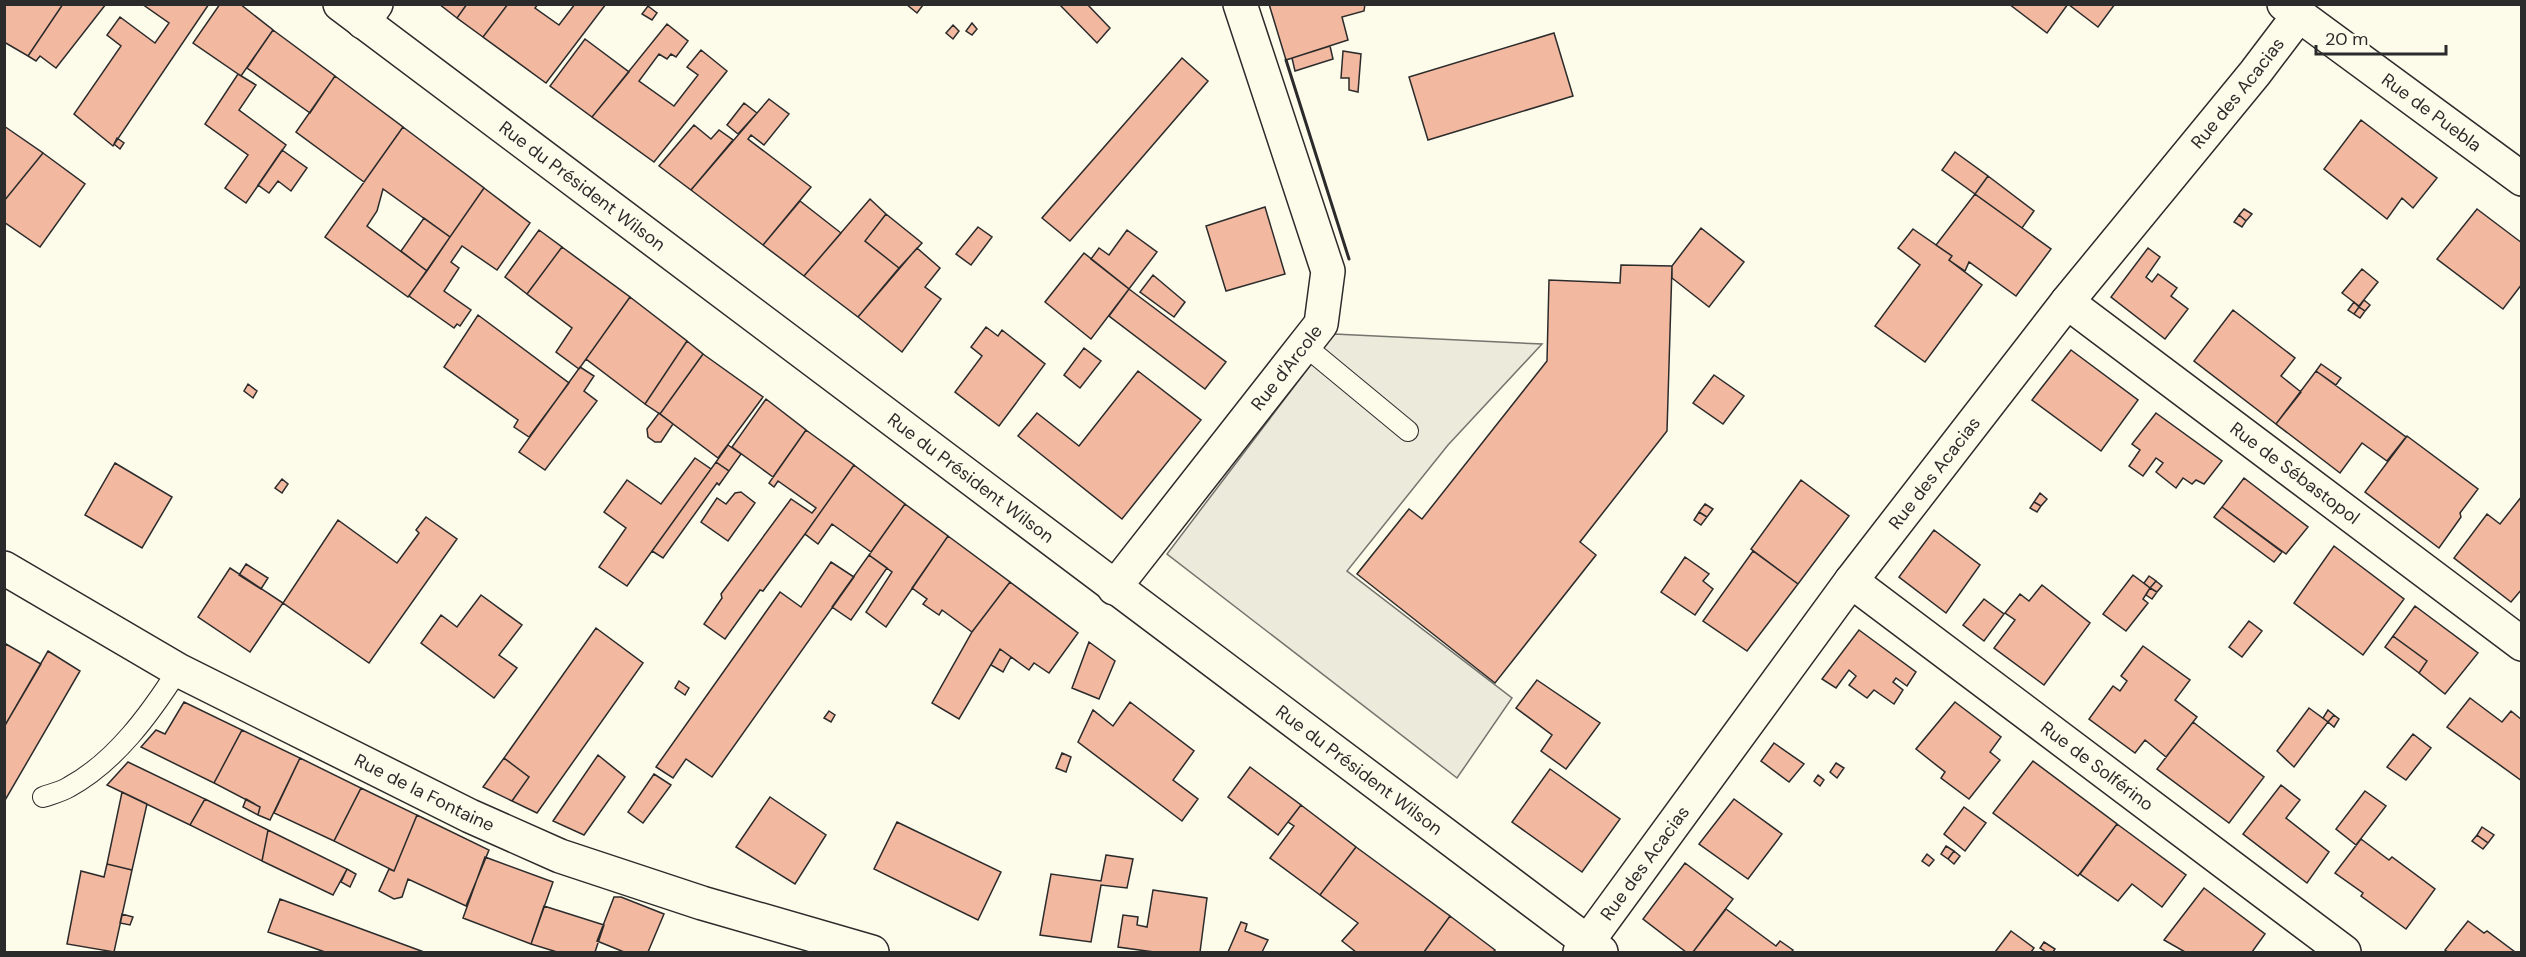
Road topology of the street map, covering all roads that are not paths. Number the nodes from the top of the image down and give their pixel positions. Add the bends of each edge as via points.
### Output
1 (1240, 4) edge
2 (2293, 8) edge
3 (360, 10) edge
4 (2522, 179) edge
5 (2067, 302) junction
6 (1304, 345) junction
7 (1408, 431) dead end
8 (4, 568) edge
9 (1851, 581) junction
10 (1114, 588) junction
11 (2522, 644) edge
12 (178, 670) junction
13 (43, 797) dead end
14 (1589, 949) edge
15 (872, 952) edge
16 (2344, 952) edge

1 - 6 street, Rue d'Arcole via 1328,271 1321,324
2 - 4 street, Rue de Puebla
2 - 5 street, Rue des Acacias via 2255,73
3 - 10 street, Rue du Président Wilson
5 - 9 street, Rue des Acacias
5 - 11 street, Rue de Sébastopol
6 - 7 lane
6 - 10 street, Rue d'Arcole
8 - 12 street, Rue de la Fontaine
9 - 14 street, Rue des Acacias
9 - 16 street, Rue de Solférino
10 - 14 street, Rue du Président Wilson
12 - 13 lane via 138,726 98,768 68,788
12 - 15 street, Rue de la Fontaine via 470,816 560,856 702,903

